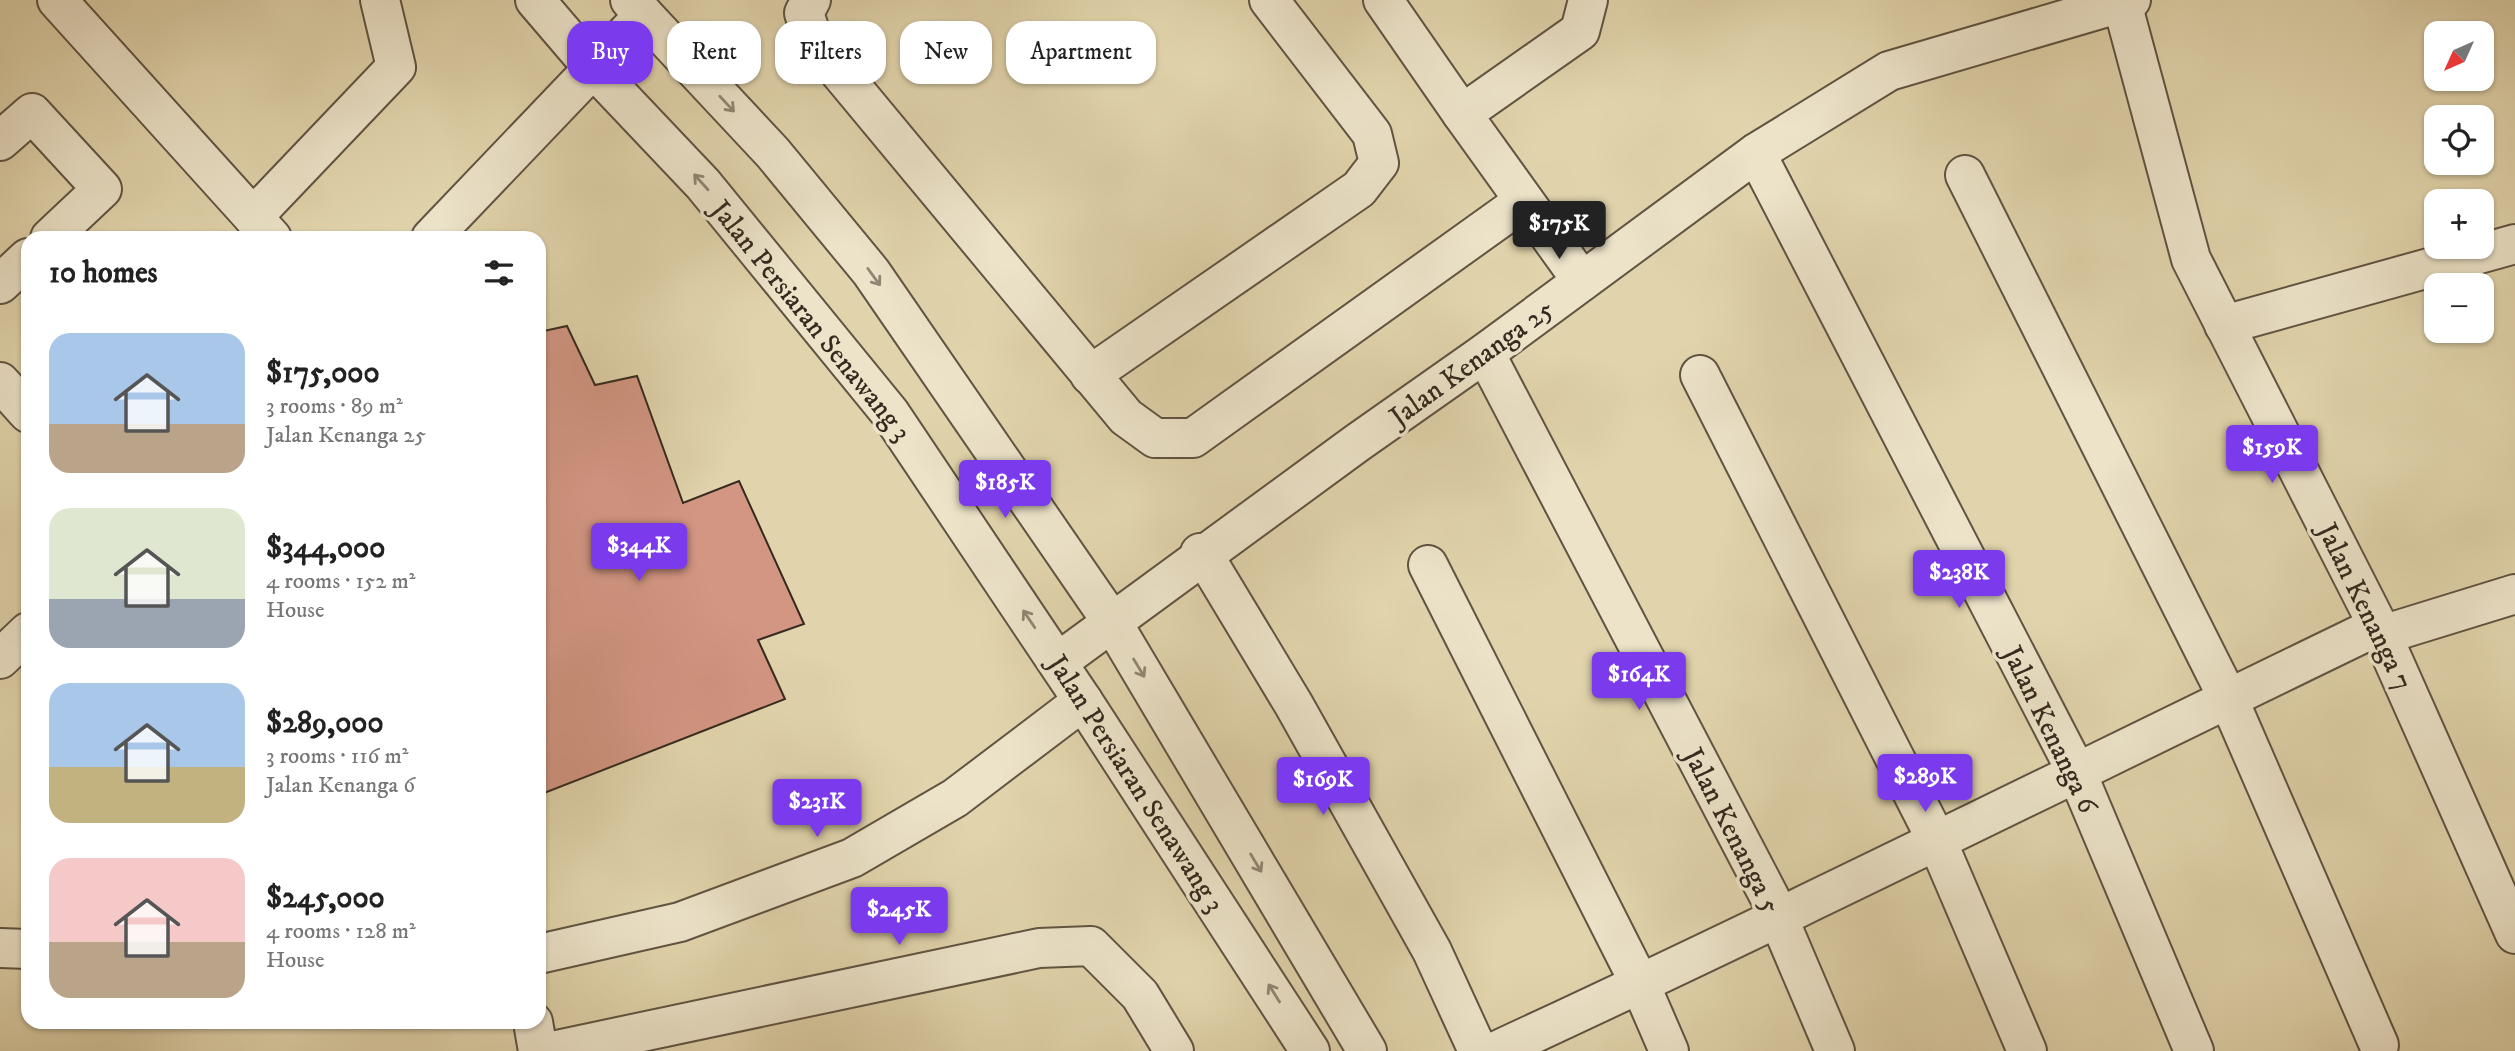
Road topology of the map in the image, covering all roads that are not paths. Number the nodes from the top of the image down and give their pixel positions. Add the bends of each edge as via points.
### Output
1 (57, 0) edge
2 (380, 0) edge
3 (535, 0) edge
4 (811, 0) edge
5 (1269, 0) edge
6 (1383, 0) edge
7 (1588, 0) edge
8 (2127, 1) edge
9 (637, 7) edge
10 (567, 37) edge
11 (579, 84) edge
12 (608, 84) edge
13 (1462, 114) junction
14 (0, 141) edge
15 (1756, 153) junction
16 (1965, 175) dead end
17 (1524, 201) junction
18 (262, 228) edge
19 (57, 231) edge
20 (437, 231) edge
21 (2515, 244) edge
22 (21, 264) edge
23 (1582, 281) junction
24 (0, 284) edge
25 (2224, 325) junction
26 (1485, 353) junction
27 (1090, 375) junction
28 (1700, 375) dead end
29 (0, 382) edge
30 (21, 405) edge
31 (1202, 554) junction
32 (1428, 565) dead end
33 (2515, 594) edge
34 (1112, 622) junction
35 (2380, 631) junction
36 (21, 639) edge
37 (0, 659) edge
38 (1058, 663) junction
39 (2228, 698) junction
40 (1083, 701) junction
41 (2076, 771) junction
42 (1937, 841) junction
43 (1779, 919) junction
44 (2515, 934) edge
45 (0, 948) edge
46 (21, 949) edge
47 (546, 952) edge
48 (1640, 984) junction
49 (534, 1029) edge
50 (2379, 1045) dead end
51 (538, 1051) edge
52 (552, 1051) edge
53 (1174, 1051) edge
54 (1310, 1051) edge
55 (1367, 1051) edge
56 (1478, 1051) edge
57 (1496, 1051) edge
58 (1670, 1051) edge
59 (1835, 1051) edge
60 (2027, 1051) edge
61 (2194, 1051) edge

1 - 18 street
2 - 18 street via 396,67
3 - 10 street, Jalan Persiaran Senawang 3
4 - 27 street via 804,13 813,40
5 - 27 street via 1372,134 1379,163 1359,190
6 - 13 street
7 - 13 street via 1580,31
8 - 15 street, Jalan Kenanga 25 via 1889,71
8 - 25 street, Jalan Kenanga 7 via 2191,259
9 -> 34 street, Jalan Persiaran Senawang 3 via 773,153 871,272
11 - 20 street
38 -> 12 street, Jalan Persiaran Senawang 3 via 890,413 704,184
13 - 17 street
14 - 19 street via 32,113 102,189
15 - 23 street, Jalan Kenanga 25
15 - 41 street, Jalan Kenanga 6
16 - 39 street
17 - 23 street
17 - 27 street via 1193,438 1155,438 1126,417
21 - 25 street
22 - 24 street
23 - 26 street, Jalan Kenanga 25
25 - 35 street, Jalan Kenanga 7
26 - 31 street, Jalan Kenanga 25
26 - 43 street, Jalan Kenanga 5
28 - 42 street
29 - 30 street
31 - 34 street, Jalan Kenanga 25
31 - 56 street via 1294,705 1432,951
32 - 48 street
33 - 35 street
34 - 38 street, Jalan Kenanga 25
34 -> 55 street, Jalan Persiaran Senawang 3
35 - 39 street
35 - 44 street, Jalan Kenanga 7
36 - 37 street
38 - 40 street, Jalan Persiaran Senawang 3
39 - 41 street
39 - 50 street
40 - 47 street via 955,798 852,858 680,922
54 -> 40 street, Jalan Persiaran Senawang 3
41 - 42 street
41 - 61 street, Jalan Kenanga 6
42 - 43 street
42 - 60 street
43 - 48 street
43 - 59 street, Jalan Kenanga 5
45 - 46 street
48 - 57 street
48 - 58 street
49 - 51 street
52 - 53 street via 1039,948 1091,946 1140,995

